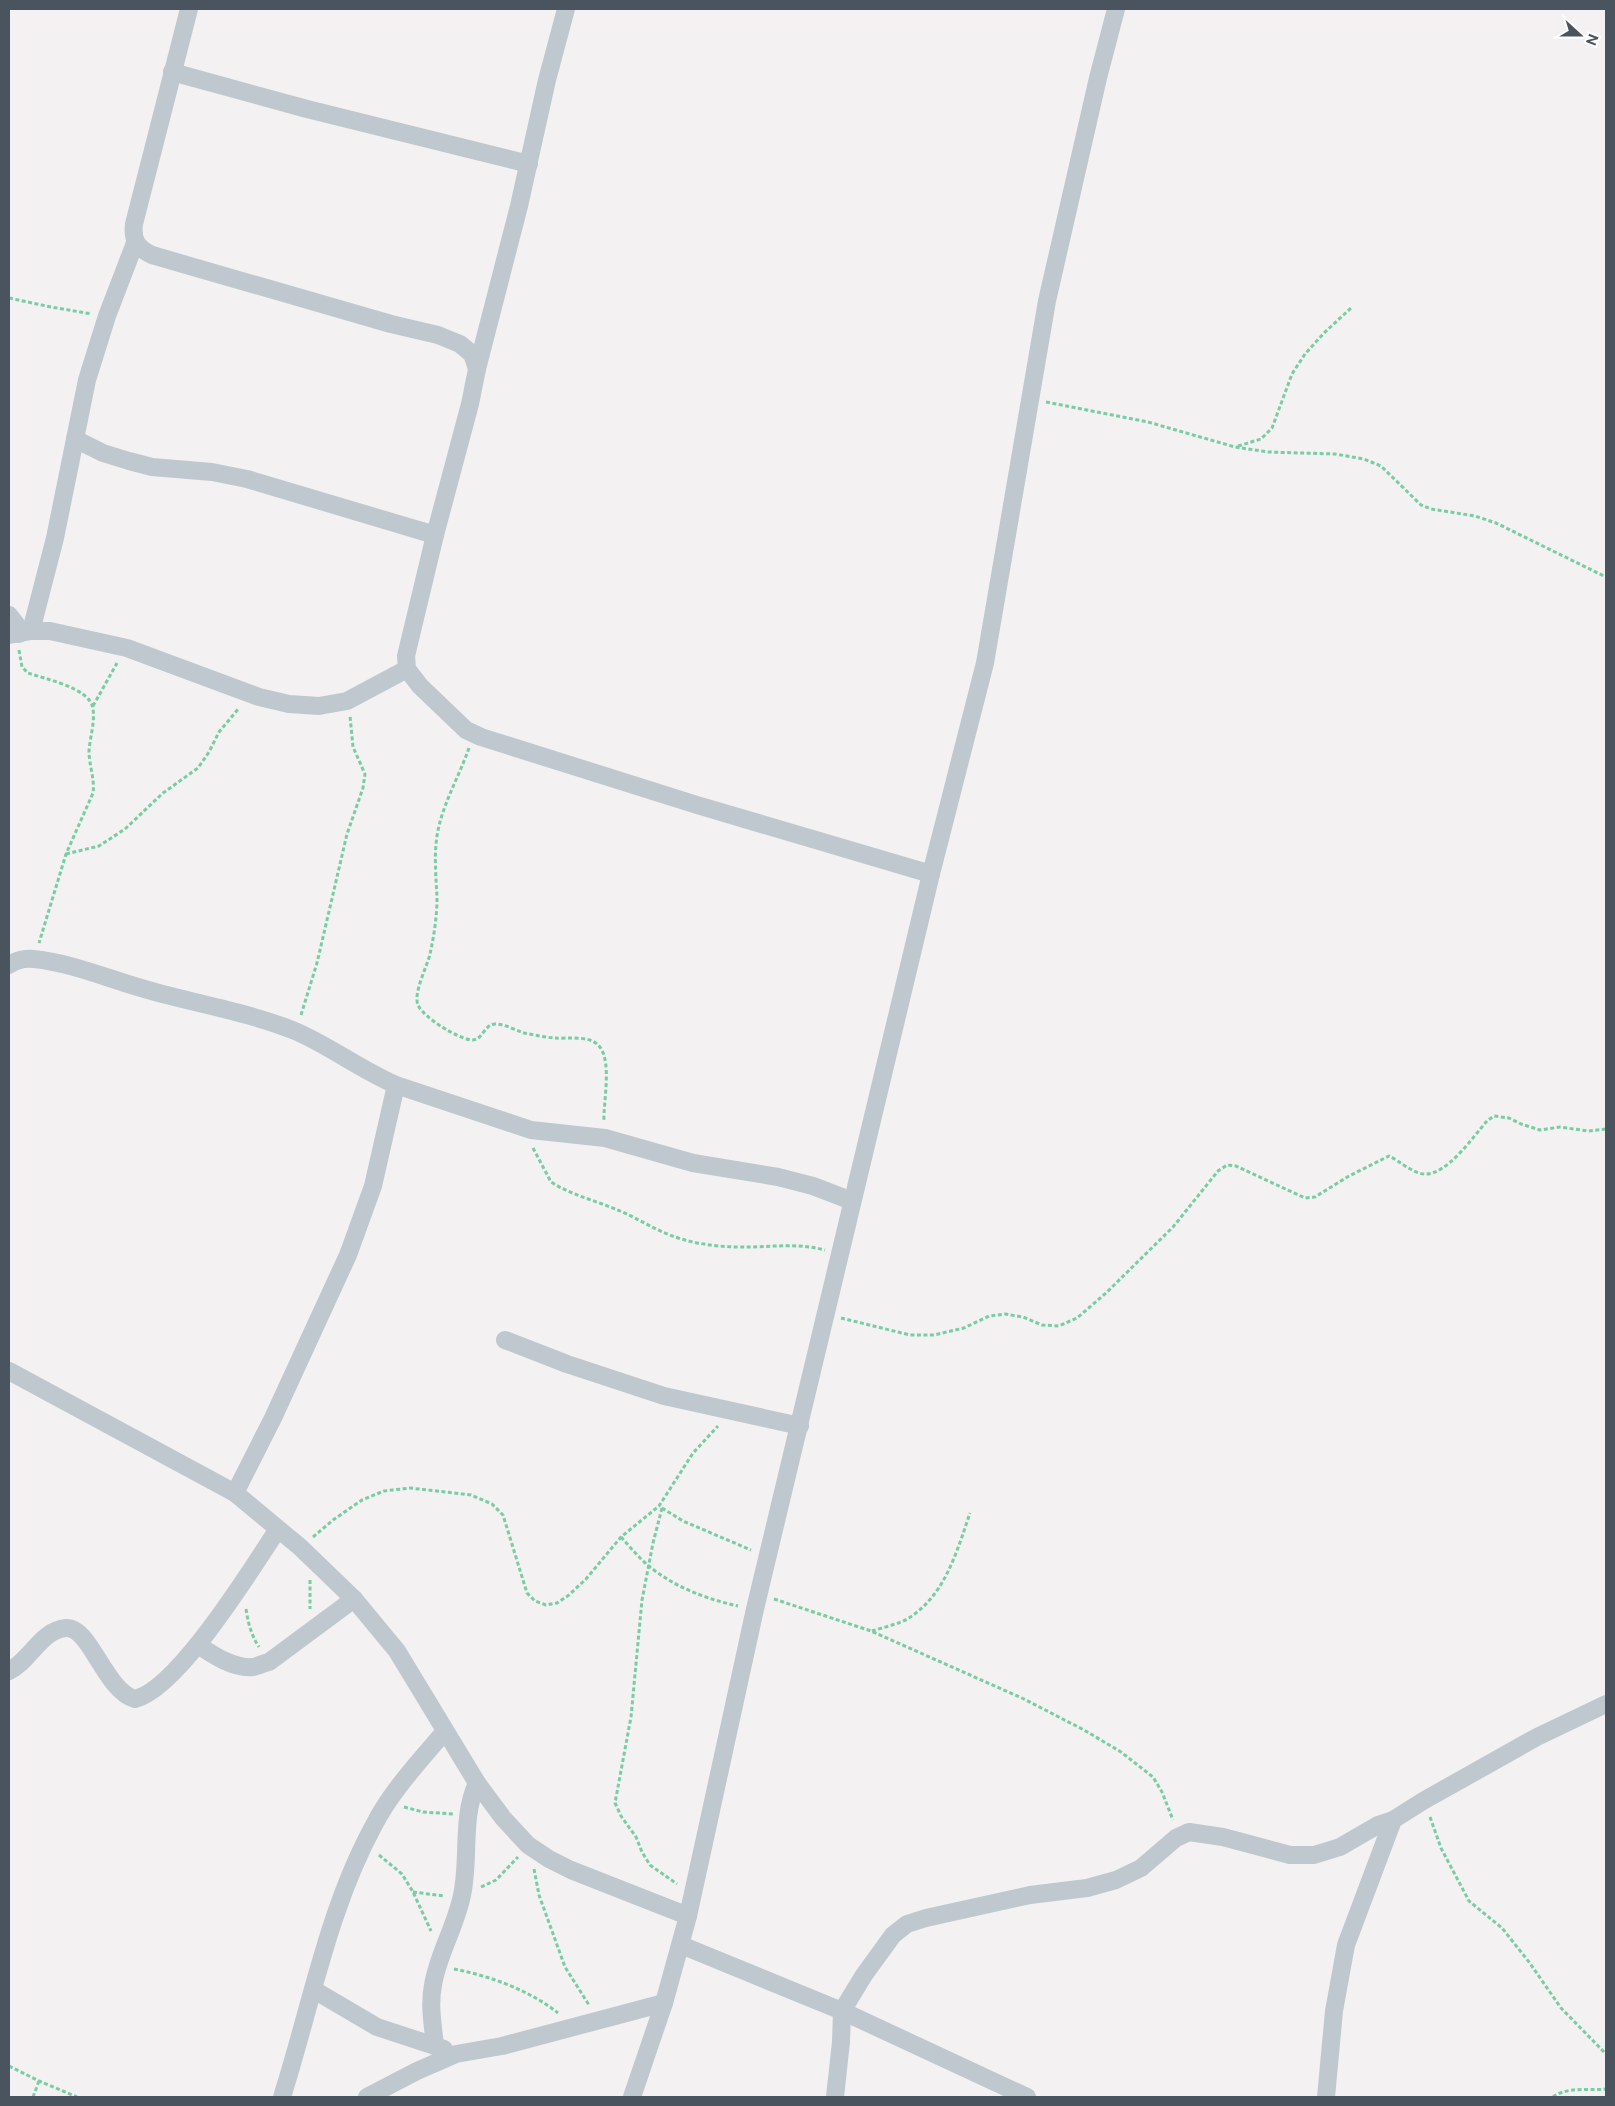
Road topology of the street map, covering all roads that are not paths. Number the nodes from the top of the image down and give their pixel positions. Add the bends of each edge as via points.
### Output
1 (189, 9) edge
2 (566, 9) edge
3 (1116, 9) edge
4 (172, 72) junction
5 (529, 164) junction
6 (135, 243) junction
7 (476, 369) junction
8 (76, 439) junction
9 (435, 536) junction
10 (9, 615) edge
11 (19, 633) edge
12 (407, 669) junction
13 (931, 874) junction
14 (9, 965) edge
15 (396, 1085) junction
16 (852, 1201) junction
17 (505, 1340) dead end
18 (9, 1371) edge
19 (800, 1426) junction
20 (235, 1493) junction
21 (278, 1529) junction
22 (354, 1599) junction
23 (198, 1645) junction
24 (9, 1671) edge
25 (1606, 1704) edge
26 (445, 1731) junction
27 (477, 1783) junction
28 (1393, 1820) junction
29 (688, 1916) junction
30 (681, 1945) junction
31 (314, 1990) junction
32 (664, 2003) junction
33 (842, 2011) junction
34 (435, 2046) junction
35 (456, 2054) junction
36 (282, 2097) edge
37 (367, 2097) edge
38 (632, 2097) edge
39 (835, 2097) edge
40 (1028, 2097) edge
41 (1326, 2097) edge

1 - 4 street
2 - 5 street
3 - 13 street via 1047,301 985,663
4 - 5 street
4 - 6 street via 134,224 132,234
5 - 7 street
6 - 7 street via 152,255 438,335 460,344 472,354
6 - 8 street via 87,380
7 - 9 street via 470,404
8 - 9 street via 103,453 129,461 247,479
8 - 11 street via 55,538
9 - 12 street via 408,645
10 - 11 street
11 - 12 street via 50,631 127,648 259,697 289,704 319,706 347,701
12 - 13 street via 420,686 474,734 697,805
13 - 16 street
14 - 15 street via 33,959 255,1017 295,1031
15 - 16 street via 531,1130 605,1138 693,1163 778,1177
15 - 20 street via 373,1186 348,1254
16 - 19 street
17 - 19 street via 664,1396
18 - 20 street
19 - 29 street via 757,1601
20 - 21 street
21 - 22 street
21 - 23 street
22 - 23 street via 269,1662 253,1667 236,1664
22 - 26 street via 397,1651
23 - 24 street via 159,1687 135,1699 118,1689 87,1642 78,1631 68,1627 46,1637 27,1658
25 - 28 street via 1537,1737
26 - 27 street
26 - 31 street via 404,1780 374,1823 352,1870 327,1939
27 - 29 street via 503,1818 549,1859
27 - 34 street via 467,1813 462,1896 433,1985 431,2004
28 - 33 street via 1340,1847 1314,1855 1290,1855 1190,1832 1176,1838 1141,1868 1116,1880 1087,1888 1030,1895 907,1924 893,1935
28 - 41 street via 1346,1945 1334,2011
29 - 30 street
30 - 32 street
30 - 33 street
31 - 34 street via 377,2027
31 - 36 street
32 - 35 street via 576,2028
32 - 38 street
33 - 39 street
33 - 40 street
34 - 35 street
35 - 37 street

